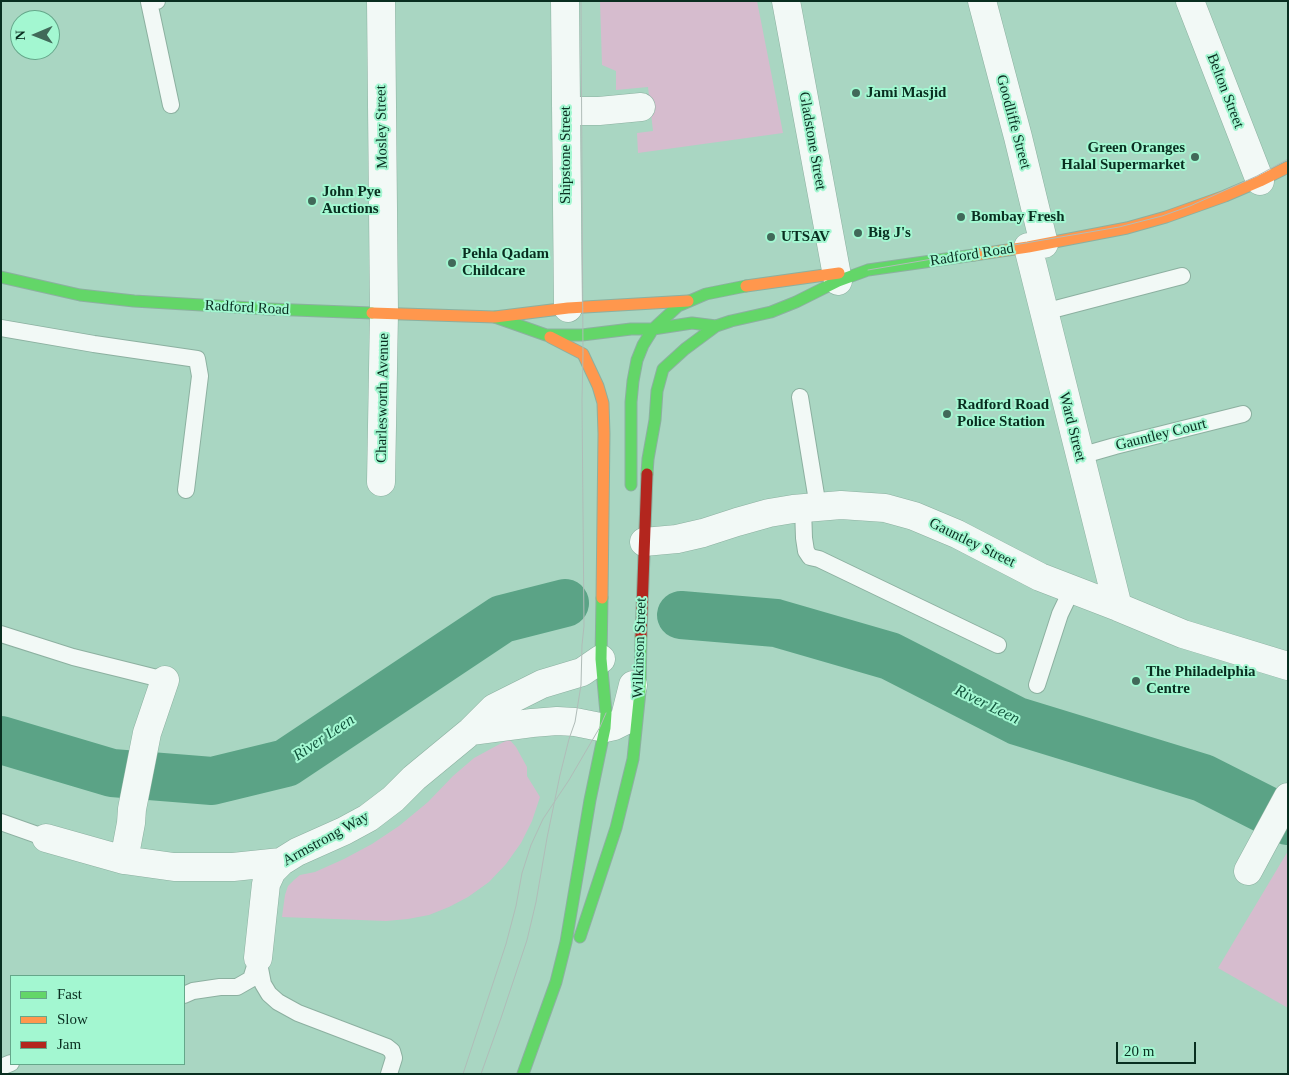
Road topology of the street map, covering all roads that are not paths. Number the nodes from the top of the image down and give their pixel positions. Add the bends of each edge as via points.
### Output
1 (156, 1) edge
2 (381, 1) edge
3 (565, 1) edge
4 (786, 1) edge
5 (982, 1) edge
6 (1190, 1) edge
7 (171, 105) dead end
8 (641, 107) dead end
9 (566, 111) junction
10 (1288, 167) edge
11 (1260, 181) junction
12 (1036, 245) junction
13 (1182, 276) dead end
14 (1, 277) edge
15 (837, 277) junction
16 (688, 301) junction
17 (615, 306) junction
18 (568, 308) junction
19 (1044, 312) junction
20 (384, 313) junction
21 (495, 316) junction
22 (716, 326) junction
23 (1, 328) edge
24 (653, 328) junction
25 (546, 336) junction
26 (661, 342) dead end
27 (800, 397) dead end
28 (1243, 414) dead end
29 (1080, 456) junction
30 (381, 482) dead end
31 (186, 490) dead end
32 (631, 496) dead end
33 (811, 508) junction
34 (644, 542) junction
35 (1072, 589) junction
36 (1118, 607) junction
37 (1, 634) edge
38 (998, 645) dead end
39 (600, 658) junction
40 (640, 658) junction
41 (1288, 666) edge
42 (165, 680) joint
43 (1037, 685) dead end
44 (616, 691) dead end
45 (606, 721) junction
46 (471, 731) junction
47 (1287, 799) edge
48 (1, 822) edge
49 (46, 838) joint
50 (124, 860) junction
51 (281, 862) junction
52 (1248, 871) dead end
53 (258, 958) junction
54 (556, 982) junction
55 (185, 995) edge
56 (389, 1074) edge
57 (523, 1074) edge

1 - 7 lane via 149,2
2 - 20 street, Mosley Street
3 - 9 street, Shipstone Street
4 - 15 street, Gladstone Street
5 - 12 street, Goodliffe Street via 1018,137
6 - 11 street, Belton Street
8 - 9 street
9 - 18 street, Shipstone Street
10 - 11 street, Radford Road
11 - 12 street, Radford Road via 1166,218
12 - 15 street, Radford Road
12 - 19 street, Ward Street
13 - 19 lane
14 - 20 street, Radford Road via 80,295 134,301 269,310
15 - 16 street, Radford Road via 728,289
15 - 22 street, Radford Road via 796,302
16 - 17 street, Radford Road
16 - 24 street
17 - 18 street, Radford Road
17 - 24 street, Radford Road via 640,314
18 - 21 street, Radford Road
19 - 29 street, Ward Street
20 - 21 street, Radford Road
20 - 30 street, Charlesworth Avenue
21 - 25 street, Radford Road
22 - 24 street, Radford Road via 692,323
22 - 34 street, Wilkinson Street via 663,363 648,459
23 - 31 lane via 197,359 200,376
24 - 25 street, Radford Road
24 - 26 street, Radford Road
24 - 32 street via 637,360 632,381
25 - 39 street, Wilkinson Street via 583,354 603,403
27 - 33 lane
28 - 29 lane, Gauntley Court
29 - 36 street, Ward Street
33 - 34 street, Gauntley Street via 768,513 677,539
33 - 35 street, Gauntley Street via 841,505 885,508 914,516 957,534 1040,577
33 - 38 lane via 804,538 810,556
34 - 40 street, Wilkinson Street
35 - 36 street, Gauntley Street
35 - 43 lane via 1060,614
36 - 41 street, Gauntley Street via 1183,634
37 - 42 lane
39 - 45 street, Wilkinson Street
39 - 46 street, Armstrong Way via 582,672 542,684 494,708
40 - 45 street via 624,721 614,726
40 - 54 street, Wilkinson Street via 633,759 616,828 582,933
42 - 50 street via 147,733
44 - 45 street
45 - 46 street via 557,721
45 - 54 street, Wilkinson Street
46 - 51 street, Armstrong Way via 368,818
47 - 52 street
48 - 49 lane
49 - 50 street
50 - 51 street via 174,867 233,867
51 - 53 street, Armstrong Way via 266,884
53 - 55 lane via 250,979 237,987
53 - 56 lane via 268,994 298,1013 387,1047 394,1058
54 - 57 street, Wilkinson Street

